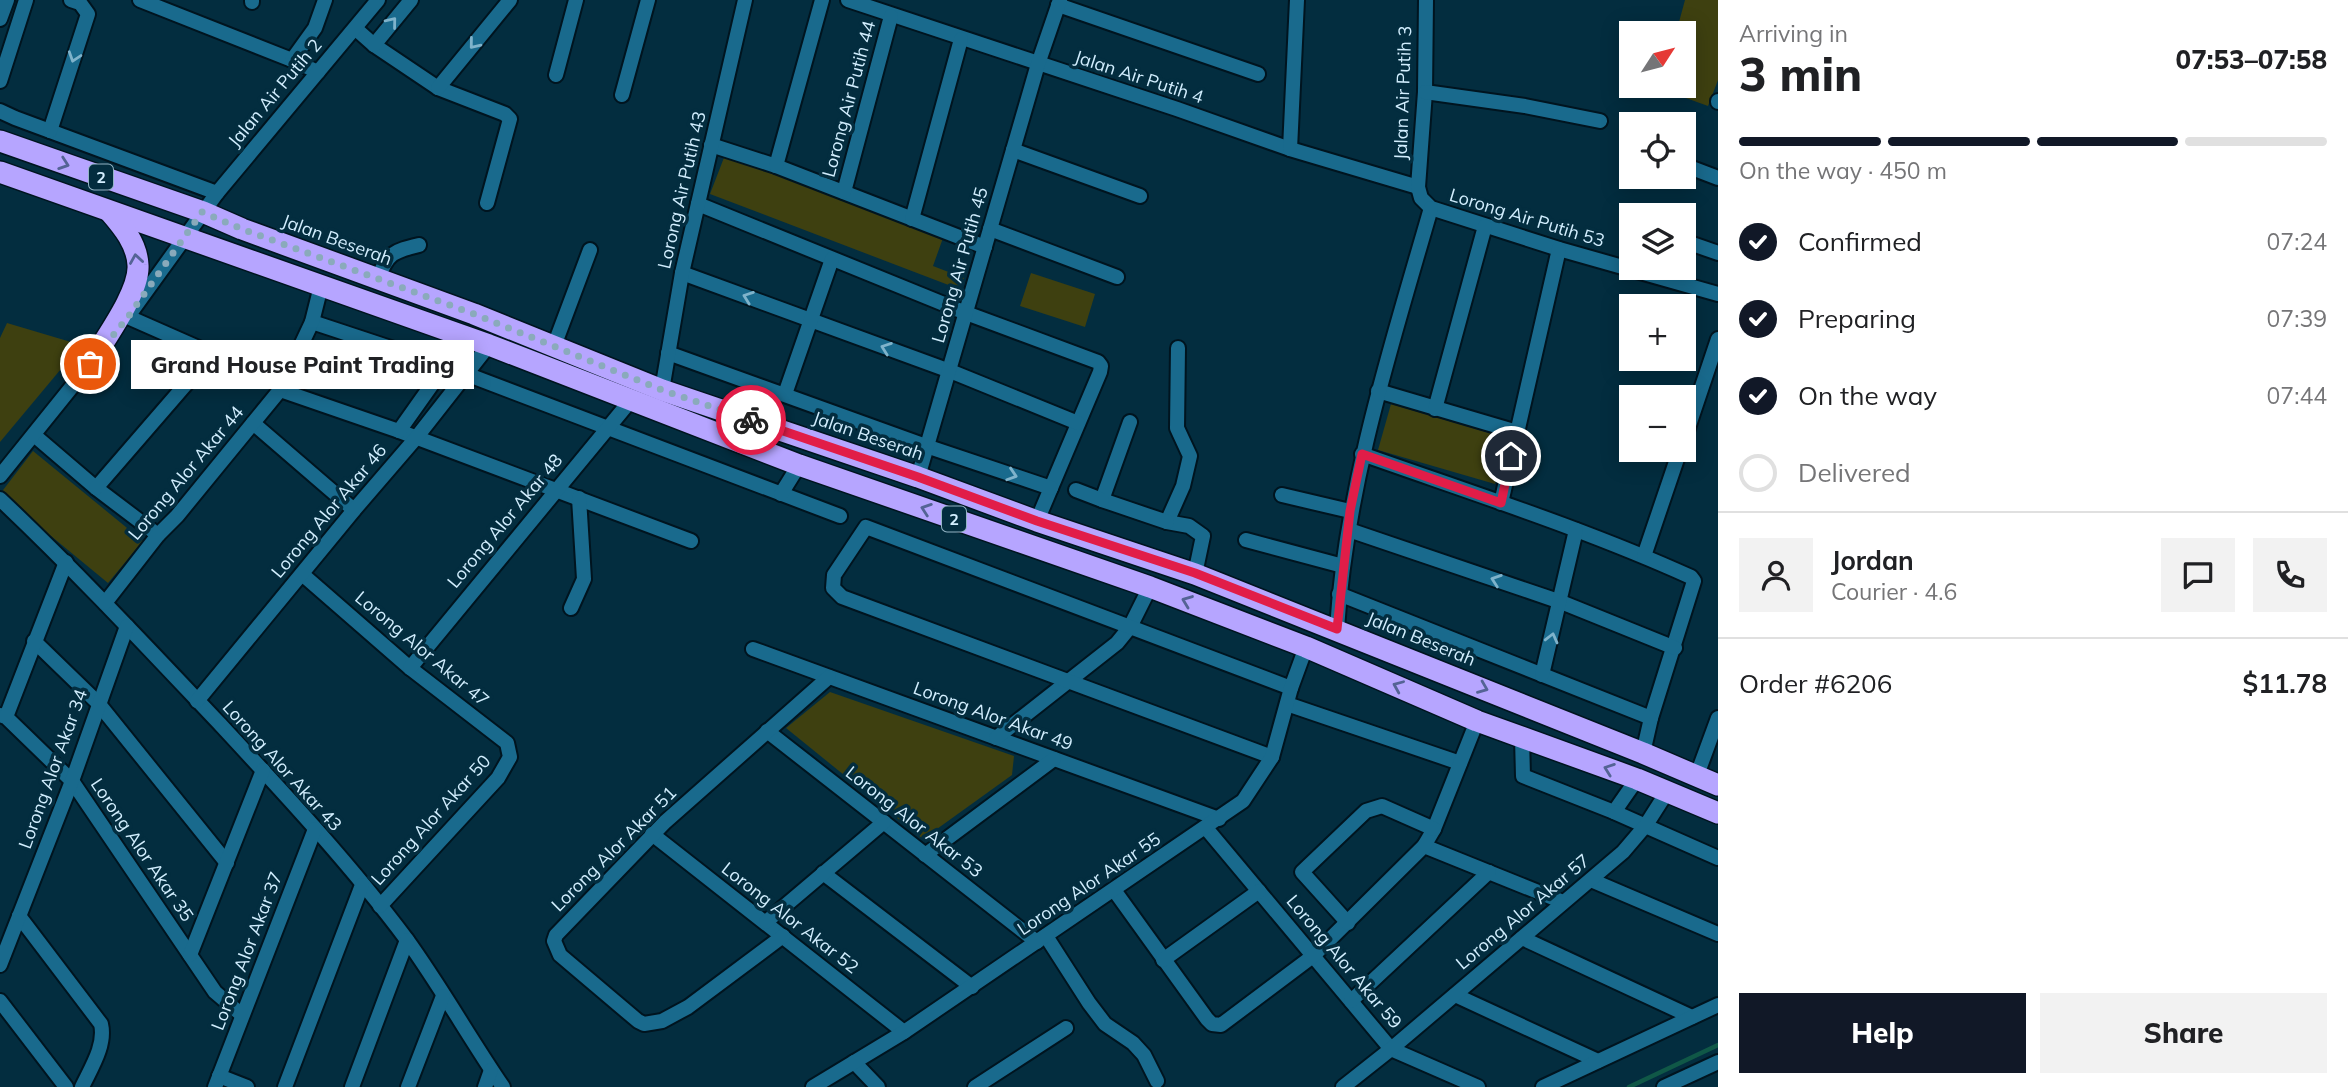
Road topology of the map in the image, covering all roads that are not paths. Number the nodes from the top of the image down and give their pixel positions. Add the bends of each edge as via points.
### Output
1 (7, 0) edge
2 (26, 0) edge
3 (71, 0) edge
4 (140, 0) edge
5 (325, 0) edge
6 (378, 0) edge
7 (411, 0) edge
8 (510, 0) edge
9 (576, 0) edge
10 (648, 0) edge
11 (745, 0) edge
12 (822, 0) edge
13 (848, 0) edge
14 (1297, 0) edge
15 (1426, 0) edge
16 (1059, 2) edge
17 (177, 6) edge
18 (891, 16) junction
19 (0, 19) edge
20 (356, 29) junction
21 (961, 39) junction
22 (374, 45) junction
23 (292, 60) junction
24 (1038, 64) junction
25 (318, 72) junction
26 (1258, 74) dead end
27 (556, 75) dead end
28 (0, 81) edge
29 (438, 88) junction
30 (1425, 92) junction
31 (622, 95) dead end
32 (0, 111) edge
33 (1600, 121) dead end
34 (50, 131) junction
35 (0, 141) edge
36 (711, 145) junction
37 (1290, 149) junction
38 (1013, 150) junction
39 (776, 166) junction
40 (1696, 170) edge
41 (0, 172) edge
42 (1718, 178) edge
43 (1418, 187) junction
44 (217, 192) junction
45 (844, 192) junction
46 (1140, 195) dead end
47 (487, 203) dead end
48 (698, 204) junction
49 (1431, 208) junction
50 (110, 211) junction
51 (202, 212) junction
52 (912, 219) junction
53 (1485, 226) junction
54 (990, 229) junction
55 (184, 238) junction
56 (419, 245) dead end
57 (1696, 245) edge
58 (985, 247) junction
59 (1559, 249) junction
60 (590, 250) dead end
61 (1718, 253) edge
62 (832, 258) junction
63 (1619, 259) edge
64 (682, 272) junction
65 (1117, 277) dead end
66 (378, 279) junction
67 (1680, 280) edge
68 (321, 285) junction
69 (1718, 294) edge
70 (966, 313) junction
71 (128, 317) junction
72 (812, 321) junction
73 (312, 322) junction
74 (1718, 340) edge
75 (489, 345) junction
76 (554, 346) junction
77 (1178, 348) dead end
78 (668, 353) junction
79 (212, 354) junction
80 (90, 364) junction
81 (445, 366) junction
82 (950, 371) junction
83 (466, 374) junction
84 (287, 375) junction
85 (280, 390) junction
86 (662, 390) junction
87 (1378, 391) junction
88 (785, 394) junction
89 (631, 400) junction
90 (1696, 405) edge
91 (1435, 409) junction
92 (1130, 422) dead end
93 (253, 423) junction
94 (1078, 423) junction
95 (609, 429) junction
96 (399, 431) junction
97 (1517, 432) junction
98 (34, 435) junction
99 (416, 438) junction
100 (926, 446) junction
101 (1362, 454) junction
102 (1676, 462) edge
103 (799, 465) junction
104 (0, 476) edge
105 (918, 477) junction
106 (96, 488) junction
107 (1051, 488) junction
108 (556, 489) junction
109 (1076, 490) dead end
110 (781, 494) junction
111 (1282, 495) dead end
112 (579, 498) junction
113 (0, 499) edge
114 (1102, 500) junction
115 (1501, 503) junction
116 (354, 510) junction
117 (1350, 511) junction
118 (840, 516) dead end
119 (1037, 521) junction
120 (1167, 522) junction
121 (1349, 530) junction
122 (1576, 530) junction
123 (158, 535) junction
124 (1246, 540) dead end
125 (691, 541) dead end
126 (1644, 556) junction
127 (66, 562) junction
128 (1343, 566) junction
129 (1195, 573) junction
130 (302, 574) junction
131 (1150, 587) junction
132 (1339, 594) junction
133 (1561, 602) junction
134 (105, 603) junction
135 (571, 608) dead end
136 (127, 626) junction
137 (1130, 627) junction
138 (1337, 629) junction
139 (34, 641) junction
140 (1306, 647) junction
141 (1675, 648) junction
142 (753, 649) dead end
143 (410, 668) junction
144 (1542, 675) junction
145 (829, 677) junction
146 (1068, 680) junction
147 (1292, 688) junction
148 (197, 701) junction
149 (98, 703) junction
150 (1287, 704) junction
151 (3, 716) edge
152 (1651, 718) junction
153 (1718, 718) edge
154 (1476, 720) junction
155 (767, 731) junction
156 (996, 738) junction
157 (1522, 738) junction
158 (1643, 752) junction
159 (510, 757) joint
160 (1272, 757) junction
161 (1054, 759) junction
162 (1460, 763) junction
163 (263, 770) junction
164 (1697, 775) junction
165 (1637, 779) junction
166 (72, 781) junction
167 (1718, 785) edge
168 (1667, 792) junction
169 (1614, 812) junction
170 (1718, 813) edge
171 (1219, 819) junction
172 (884, 822) junction
173 (1646, 825) junction
174 (1206, 828) junction
175 (314, 829) junction
176 (1434, 829) junction
177 (652, 834) junction
178 (1424, 846) junction
179 (925, 855) junction
180 (1718, 858) edge
181 (227, 863) junction
182 (1489, 872) junction
183 (824, 873) junction
184 (1591, 880) junction
185 (362, 885) junction
186 (1114, 890) junction
187 (1259, 891) junction
188 (1563, 902) junction
189 (380, 906) junction
190 (19, 916) junction
191 (766, 922) junction
192 (1348, 923) junction
193 (1718, 934) edge
194 (783, 936) junction
195 (1522, 938) junction
196 (1042, 939) junction
197 (407, 940) junction
198 (190, 955) junction
199 (1313, 956) junction
200 (1163, 960) junction
201 (0, 965) edge
202 (972, 987) junction
203 (1455, 995) junction
204 (443, 996) junction
205 (0, 1001) edge
206 (1351, 1001) junction
207 (1718, 1005) edge
208 (242, 1015) junction
209 (1692, 1017) junction
210 (1066, 1028) dead end
211 (904, 1032) junction
212 (1391, 1049) junction
213 (1598, 1061) junction
214 (854, 1062) junction
215 (1718, 1062) edge
216 (491, 1070) junction
217 (1157, 1081) dead end
218 (217, 1082) edge
219 (66, 1087) edge
220 (82, 1087) edge
221 (247, 1087) edge
222 (285, 1087) edge
223 (352, 1087) edge
224 (408, 1087) edge
225 (485, 1087) edge
226 (502, 1087) edge
227 (813, 1087) edge
228 (878, 1087) edge
229 (975, 1087) edge
230 (1343, 1087) edge
231 (1478, 1087) edge
232 (1543, 1087) edge
233 (1664, 1087) edge

1 - 19 street
2 - 28 street
3 -> 34 street via 88,14
4 - 17 street
5 - 23 street via 315,28
6 - 20 street, Jalan Air Putih 2
22 -> 7 street
8 -> 29 street
9 - 27 street
10 - 31 street
11 - 36 street, Lorong Air Putih 43
12 - 39 street
13 - 18 street, Jalan Air Putih 4
14 - 37 street
15 - 30 street, Jalan Air Putih 3
16 - 24 street, Lorong Air Putih 45
16 - 26 street
17 - 23 street
18 - 21 street, Jalan Air Putih 4
18 - 45 street, Lorong Air Putih 44
20 - 22 street
20 - 25 street, Jalan Air Putih 2
21 - 24 street, Jalan Air Putih 4
21 - 52 street
22 - 29 street
23 - 25 street
24 - 37 street, Jalan Air Putih 4
24 - 38 street, Lorong Air Putih 45
25 - 44 street, Jalan Air Putih 2
29 - 47 street via 510,119
30 - 33 street
30 - 43 street, Jalan Air Putih 3
32 - 34 street
34 - 44 street
35 -> 51 highway, Jalan Beserah / 2
36 - 39 street
36 - 48 street, Lorong Air Putih 43
37 - 43 street, Jalan Air Putih 4
38 - 46 street
38 - 54 street, Lorong Air Putih 45
39 - 45 street
40 - 42 street
41 - 50 highway, 2
43 - 49 street, Lorong Air Putih 53
44 - 51 street, Jalan Air Putih 2
45 - 52 street
48 - 62 street
48 - 64 street, Lorong Air Putih 43
49 - 53 street, Lorong Air Putih 53
49 - 87 street
50 - 55 highway, 2
80 -> 50 highway via 137,281 135,250
51 - 55 street, Jalan Air Putih 2
51 - 66 highway, Jalan Beserah / 2
52 - 58 street
53 - 59 street, Lorong Air Putih 53
53 - 91 street
54 - 58 street, Lorong Air Putih 45
54 - 65 street
55 - 68 highway, 2
55 - 71 street, Jalan Air Putih 2
56 - 66 street via 396,251 384,261
57 - 61 street
58 - 70 street, Lorong Air Putih 45
59 - 63 street, Lorong Air Putih 53
59 - 97 street
60 - 76 street
62 - 70 street
62 - 72 street
72 -> 64 street
64 - 78 street, Lorong Air Putih 43
66 - 76 highway, Jalan Beserah / 2
67 - 69 street, Lorong Air Putih 53
68 - 73 street, Lorong Alor Akar 44
68 - 75 highway, 2
70 - 82 street, Lorong Air Putih 45
70 - 94 street via 1098,362 1100,372
71 - 79 street
71 - 80 street, Jalan Air Putih 2
82 -> 72 street
72 - 88 street
73 - 81 street
73 - 84 street, Lorong Alor Akar 44
74 - 90 street
75 - 83 street, Lorong Alor Akar 46
75 - 89 highway, 2
76 - 86 highway, Jalan Beserah / 2
77 - 120 street via 1177,428 1191,456
78 - 86 street, Lorong Air Putih 43
78 - 88 street
79 - 84 street
79 - 106 street
80 - 98 street, Jalan Air Putih 2
81 - 83 street
81 - 96 street
82 - 94 street
82 - 100 street, Lorong Air Putih 45
83 - 95 street
83 - 99 street, Lorong Alor Akar 46
84 - 85 street, Lorong Alor Akar 44
85 - 93 street, Lorong Alor Akar 44
85 - 96 street
86 - 105 highway, Jalan Beserah / 2
87 - 91 street
87 - 101 street
88 - 100 street
89 - 95 street, Lorong Alor Akar 48
89 - 103 highway, 2
91 - 97 street
92 - 114 street
93 - 116 street
93 - 123 street, Lorong Alor Akar 44
94 - 107 street
95 - 108 street, Lorong Alor Akar 48
95 - 110 street
96 - 99 street
97 - 115 street
98 - 104 street, Jalan Air Putih 2
98 - 106 street
99 - 108 street
99 - 116 street, Lorong Alor Akar 46
100 - 105 street, Lorong Air Putih 45
100 -> 107 street
101 - 115 street
101 - 117 street
102 - 126 street
103 - 110 street
131 -> 103 highway, 2
105 - 119 highway, Jalan Beserah / 2
106 - 123 street
107 - 119 street
108 - 112 street
108 - 143 street, Lorong Alor Akar 48
109 - 114 street
110 - 118 street
111 - 117 street
112 - 125 street
112 - 135 street via 584,579
113 - 127 street, Lorong Alor Akar 43
114 - 120 street
115 - 122 street
116 - 130 street, Lorong Alor Akar 46
117 - 121 street
119 - 129 highway, Jalan Beserah / 2
120 - 129 street via 1189,526 1203,536
121 - 128 street
133 -> 121 street
122 - 126 street
122 - 133 street
123 - 134 street, Lorong Alor Akar 44
124 - 128 street
126 - 141 street via 1694,581
127 - 134 street, Lorong Alor Akar 43
127 - 139 street
128 - 132 street
129 - 138 highway, Jalan Beserah / 2
130 - 143 street, Lorong Alor Akar 47
130 - 148 street, Lorong Alor Akar 46
131 - 137 street
140 -> 131 highway, 2
132 - 138 street
132 - 144 street
133 - 141 street
144 -> 133 street
134 - 136 street, Lorong Alor Akar 43
136 - 148 street, Lorong Alor Akar 43
136 - 149 street, Lorong Alor Akar 34
137 - 146 street via 1117,643
137 - 146 street via 866,527 834,575 833,587 842,597
137 - 147 street
138 -> 158 highway, Jalan Beserah / 2
139 - 149 street
139 - 151 street
140 - 147 street, Lorong Alor Akar 55
154 -> 140 highway, 2
141 - 152 street
142 - 145 street, Lorong Alor Akar 49
143 - 159 street, Lorong Alor Akar 47 via 507,743
144 - 152 street
145 - 155 street, Lorong Alor Akar 51
145 - 156 street, Lorong Alor Akar 49
146 - 156 street
146 - 160 street
147 - 150 street, Lorong Alor Akar 55
148 - 163 street, Lorong Alor Akar 43
149 - 166 street, Lorong Alor Akar 34
149 - 181 street
150 - 160 street, Lorong Alor Akar 55
150 - 162 street
151 - 166 street, Lorong Alor Akar 35
152 - 158 street
153 - 164 street
154 - 157 highway, 2
154 - 162 street
155 - 172 street, Lorong Alor Akar 53
155 - 177 street, Lorong Alor Akar 51
156 - 161 street, Lorong Alor Akar 49
165 -> 157 highway, 2
157 - 169 street via 1523,776
158 - 164 highway, Jalan Beserah / 2
159 - 189 street, Lorong Alor Akar 50 via 498,778
160 - 171 street, Lorong Alor Akar 55 via 1243,802
161 - 171 street, Lorong Alor Akar 49
161 - 179 street
162 - 176 street
163 - 175 street, Lorong Alor Akar 43
163 - 181 street
164 - 167 highway, Jalan Beserah / 2
165 - 168 highway, 2
165 - 169 street
166 - 190 street, Lorong Alor Akar 34
166 - 198 street, Lorong Alor Akar 35
168 - 170 highway, 2
168 - 173 street, Lorong Alor Akar 57
169 - 173 street
171 - 174 street, Lorong Alor Akar 55
172 - 179 street, Lorong Alor Akar 53
172 - 183 street
173 - 180 street
173 - 184 street, Lorong Alor Akar 57
174 - 186 street, Lorong Alor Akar 55
174 - 187 street, Lorong Alor Akar 59
175 - 185 street, Lorong Alor Akar 43
175 - 208 street, Lorong Alor Akar 37
176 - 178 street
176 - 192 street via 1375,807 1302,872
177 - 191 street, Lorong Alor Akar 52
177 - 194 street, Lorong Alor Akar 51 via 554,941 561,955 638,1021 662,1021 688,1007
178 - 182 street
178 - 192 street
179 - 196 street, Lorong Alor Akar 53
181 - 198 street
182 - 188 street
182 - 206 street
183 - 191 street
183 - 202 street
184 - 188 street, Lorong Alor Akar 57
184 - 193 street
185 - 189 street, Lorong Alor Akar 43
185 - 222 street
186 - 196 street, Lorong Alor Akar 55
186 - 200 street
187 - 199 street, Lorong Alor Akar 59
187 - 200 street
188 - 195 street, Lorong Alor Akar 57
189 - 197 street, Lorong Alor Akar 43
190 - 201 street, Lorong Alor Akar 34
190 - 220 street via 101,1024 101,1045
191 - 194 street, Lorong Alor Akar 52
192 - 199 street
194 - 211 street, Lorong Alor Akar 52
195 - 203 street, Lorong Alor Akar 57
195 - 209 street
196 - 202 street, Lorong Alor Akar 55
196 - 217 street, Lorong Alor Akar 53 via 1105,1024 1144,1055
197 - 204 street, Lorong Alor Akar 43
197 - 223 street
198 - 208 street, Lorong Alor Akar 35 via 215,992
199 - 200 street via 1221,1024 1207,1019
199 - 206 street, Lorong Alor Akar 59
202 - 211 street, Lorong Alor Akar 55
203 - 212 street, Lorong Alor Akar 57
203 - 213 street
204 - 216 street, Lorong Alor Akar 43
204 - 224 street
205 - 219 street
206 - 212 street, Lorong Alor Akar 59
207 - 209 street
208 - 218 street, Lorong Alor Akar 37
209 - 213 street
210 - 229 street
211 - 214 street, Lorong Alor Akar 55
212 - 230 street, Lorong Alor Akar 57
212 - 231 street, Lorong Alor Akar 59
213 - 232 street
214 - 227 street, Lorong Alor Akar 55
214 - 228 street
215 - 233 street
216 - 225 street
216 - 226 street, Lorong Alor Akar 43
218 - 221 street

